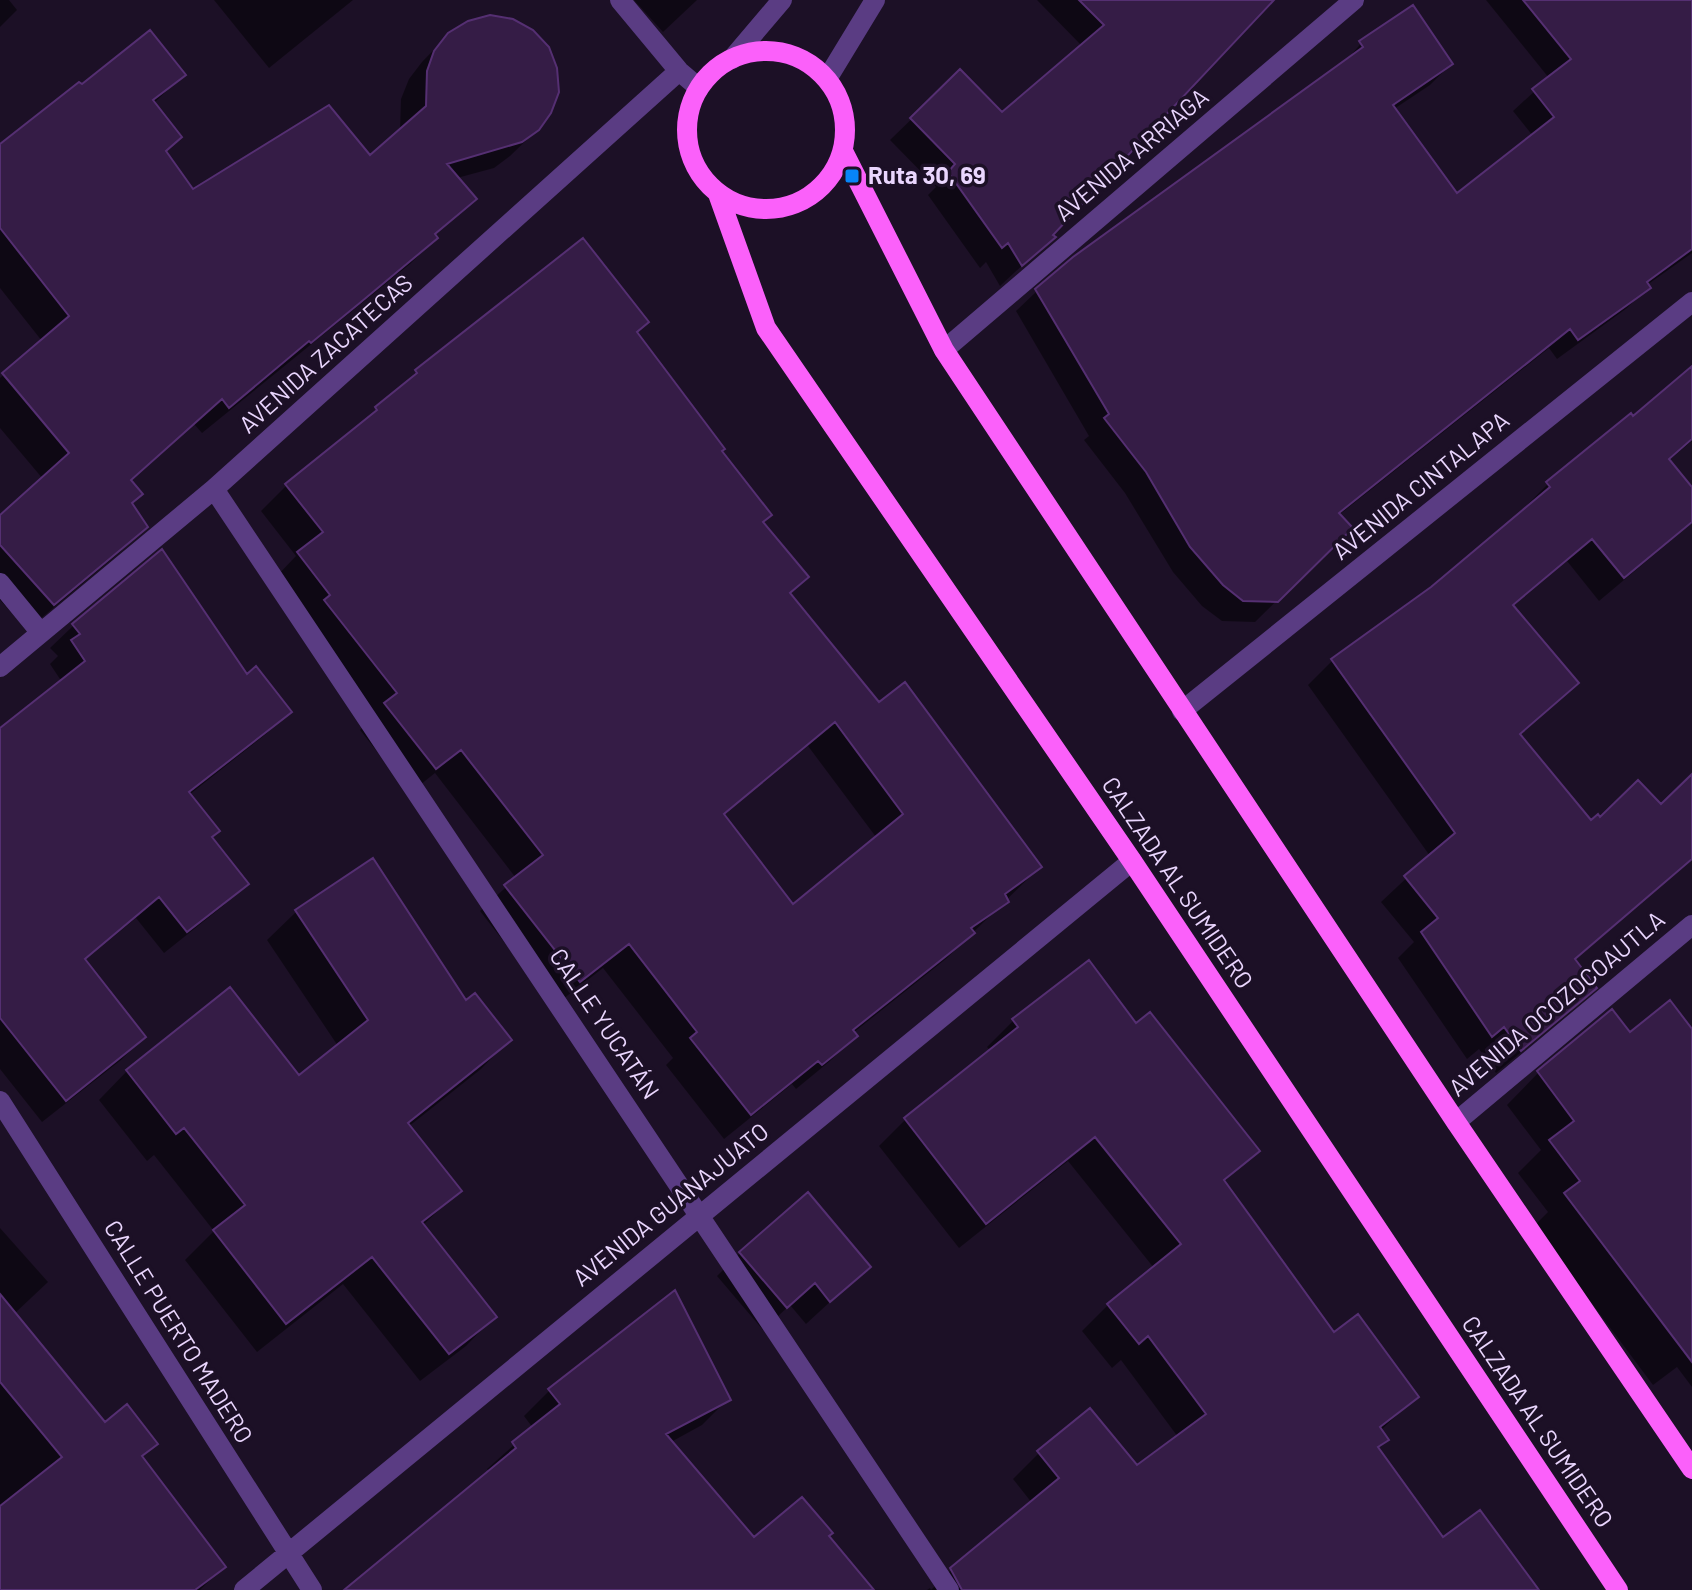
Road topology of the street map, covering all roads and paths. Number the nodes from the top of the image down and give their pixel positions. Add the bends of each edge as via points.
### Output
1 (620, 0) edge
2 (782, 0) edge
3 (875, 0) edge
4 (1354, 0) edge
5 (732, 59) junction
6 (679, 71) junction
7 (827, 79) junction
8 (699, 88) junction
9 (843, 151) junction
10 (718, 194) junction
11 (1692, 302) edge
12 (944, 350) junction
13 (214, 489) junction
14 (0, 583) edge
15 (41, 633) junction
16 (0, 667) edge
17 (1182, 711) junction
18 (1132, 861) junction
19 (1692, 925) edge
20 (0, 1101) edge
21 (1456, 1122) junction
22 (700, 1214) junction
23 (1692, 1469) edge
24 (288, 1554) junction
25 (1612, 1588) edge
26 (244, 1590) edge
27 (312, 1590) edge
28 (949, 1590) edge

1 - 6 street
2 - 5 street
3 - 7 street
4 - 12 street, AVENIDA ARRIAGA
5 - 7 main road via 757,51 783,52 808,62
5 - 8 main road
6 - 8 street
6 - 13 street, AVENIDA ZACATECAS
7 - 9 main road via 846,126
8 - 10 main road via 687,131 691,154
9 - 10 main road via 832,175 814,194 791,206 766,210
9 - 12 main road
10 - 18 main road, CALZADA AL SUMIDERO via 766,328
11 - 17 street, AVENIDA CINTALAPA
12 - 17 main road
13 - 15 street, AVENIDA ZACATECAS
13 - 22 street, CALLE YUCATÁN
14 - 15 street
15 - 16 street, AVENIDA ZACATECAS
17 - 21 main road
18 - 22 street, AVENIDA GUANAJUATO
18 - 25 main road, CALZADA AL SUMIDERO
19 - 21 street, AVENIDA OCOZOCOAUTLA
20 - 24 street, CALLE PUERTO MADERO
21 - 23 main road
22 - 24 street, AVENIDA GUANAJUATO
22 - 28 street, CALLE YUCATÁN
24 - 26 street, AVENIDA GUANAJUATO
24 - 27 street, CALLE PUERTO MADERO

